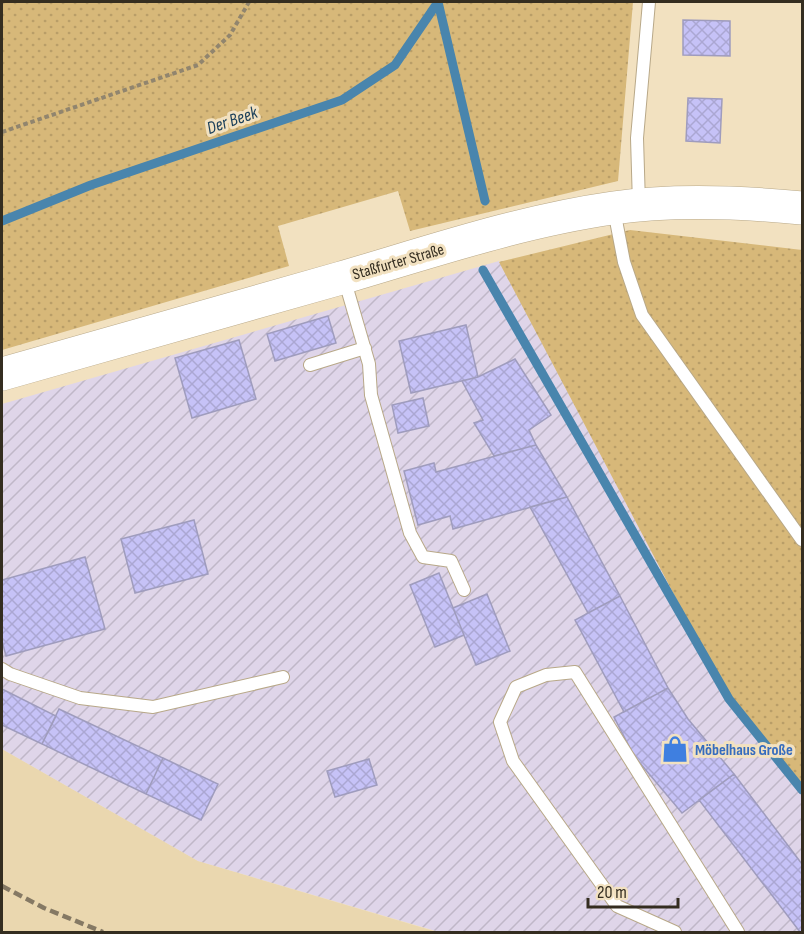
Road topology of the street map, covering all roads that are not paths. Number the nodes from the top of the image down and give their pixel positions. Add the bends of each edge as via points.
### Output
1 (649, 2) edge
2 (626, 206) junction
3 (802, 208) edge
4 (344, 277) junction
5 (364, 348) junction
6 (310, 365) dead end
7 (2, 374) edge
8 (802, 540) edge
9 (464, 590) dead end
10 (2, 669) edge
11 (283, 677) dead end
12 (675, 933) edge
13 (738, 933) edge

1 - 2 lane via 637,138
2 - 3 main road, Staßfurter Straße via 734,203
2 - 4 main road, Staßfurter Straße via 524,226
2 - 8 lane via 624,262 642,315
4 - 5 lane
4 - 7 main road, Staßfurter Straße
5 - 6 lane
5 - 9 lane via 371,395 410,533 423,557 451,561
10 - 11 lane via 80,698 153,707
12 - 13 lane via 617,906 513,761 500,722 516,687 546,675 575,672

